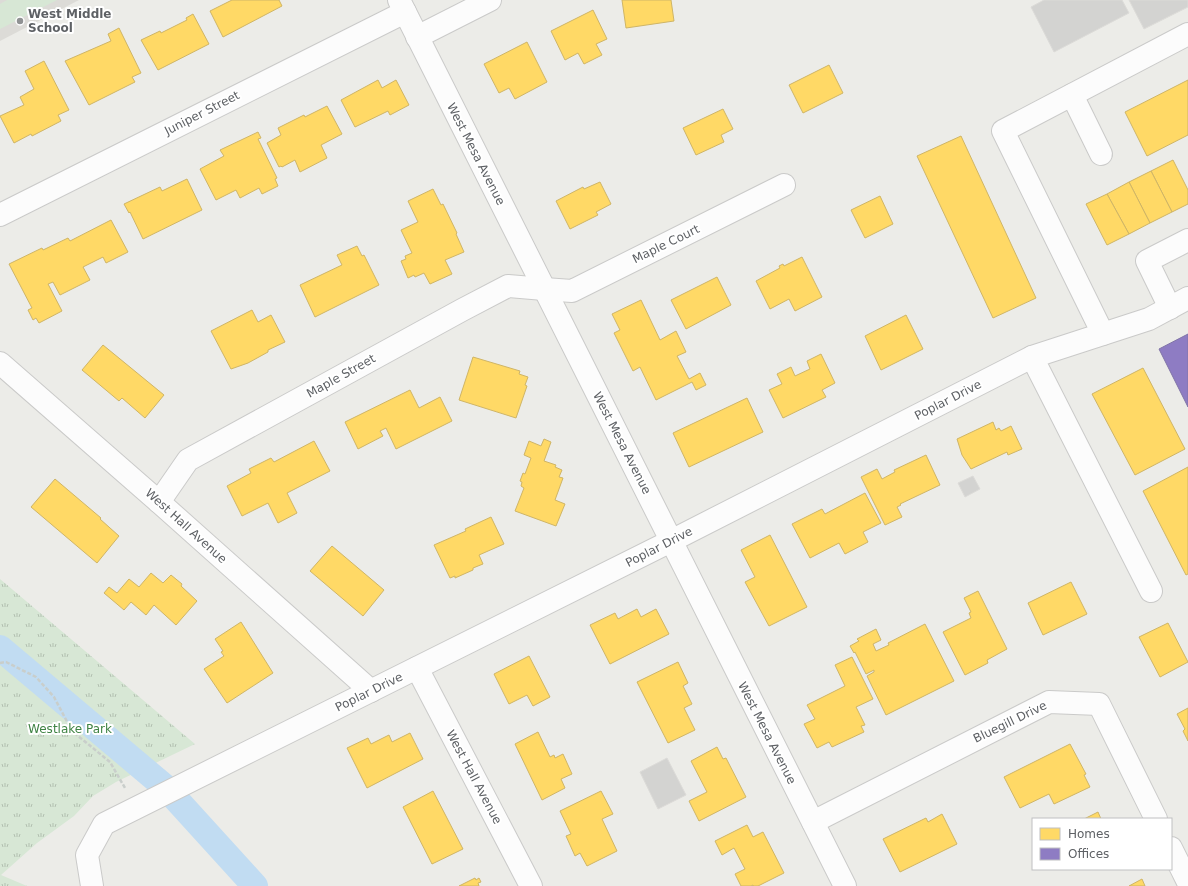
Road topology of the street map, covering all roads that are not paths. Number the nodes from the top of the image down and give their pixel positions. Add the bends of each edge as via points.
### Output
1 (490, 0) edge
2 (402, 6) edge
3 (1188, 34) edge
4 (417, 37) junction
5 (1072, 95) junction
6 (1101, 154) dead end
7 (784, 185) dead end
8 (0, 215) edge
9 (1188, 240) edge
10 (544, 290) junction
11 (1179, 303) edge
12 (1103, 334) junction
13 (1032, 357) junction
14 (0, 363) edge
15 (159, 502) junction
16 (671, 541) junction
17 (1151, 591) dead end
18 (417, 668) junction
19 (371, 691) junction
20 (1156, 818) edge
21 (812, 822) junction
22 (1172, 850) edge
23 (1188, 882) edge
24 (92, 886) edge
25 (531, 886) edge
26 (845, 886) edge

1 - 4 street
2 - 4 street, West Mesa Avenue
2 - 8 street, Juniper Street
3 - 5 street
4 - 10 street, West Mesa Avenue
5 - 6 street
5 - 12 street via 1003,131
7 - 10 street, Maple Court via 572,290
9 - 11 street via 1147,261
10 - 15 street, Maple Street via 508,286 188,460
10 - 16 street, West Mesa Avenue
11 - 12 street, Poplar Drive via 1149,319
12 - 13 street, Poplar Drive
13 - 16 street, Poplar Drive
13 - 17 street
14 - 15 street, West Hall Avenue
15 - 19 street, West Hall Avenue
16 - 18 street, Poplar Drive
16 - 21 street, West Mesa Avenue
18 - 19 street, Poplar Drive
18 - 25 street, West Hall Avenue
19 - 24 street, Poplar Drive via 104,824 87,855
20 - 21 street, Bluegill Drive via 1099,704 1049,702
21 - 26 street, West Mesa Avenue
22 - 23 street

